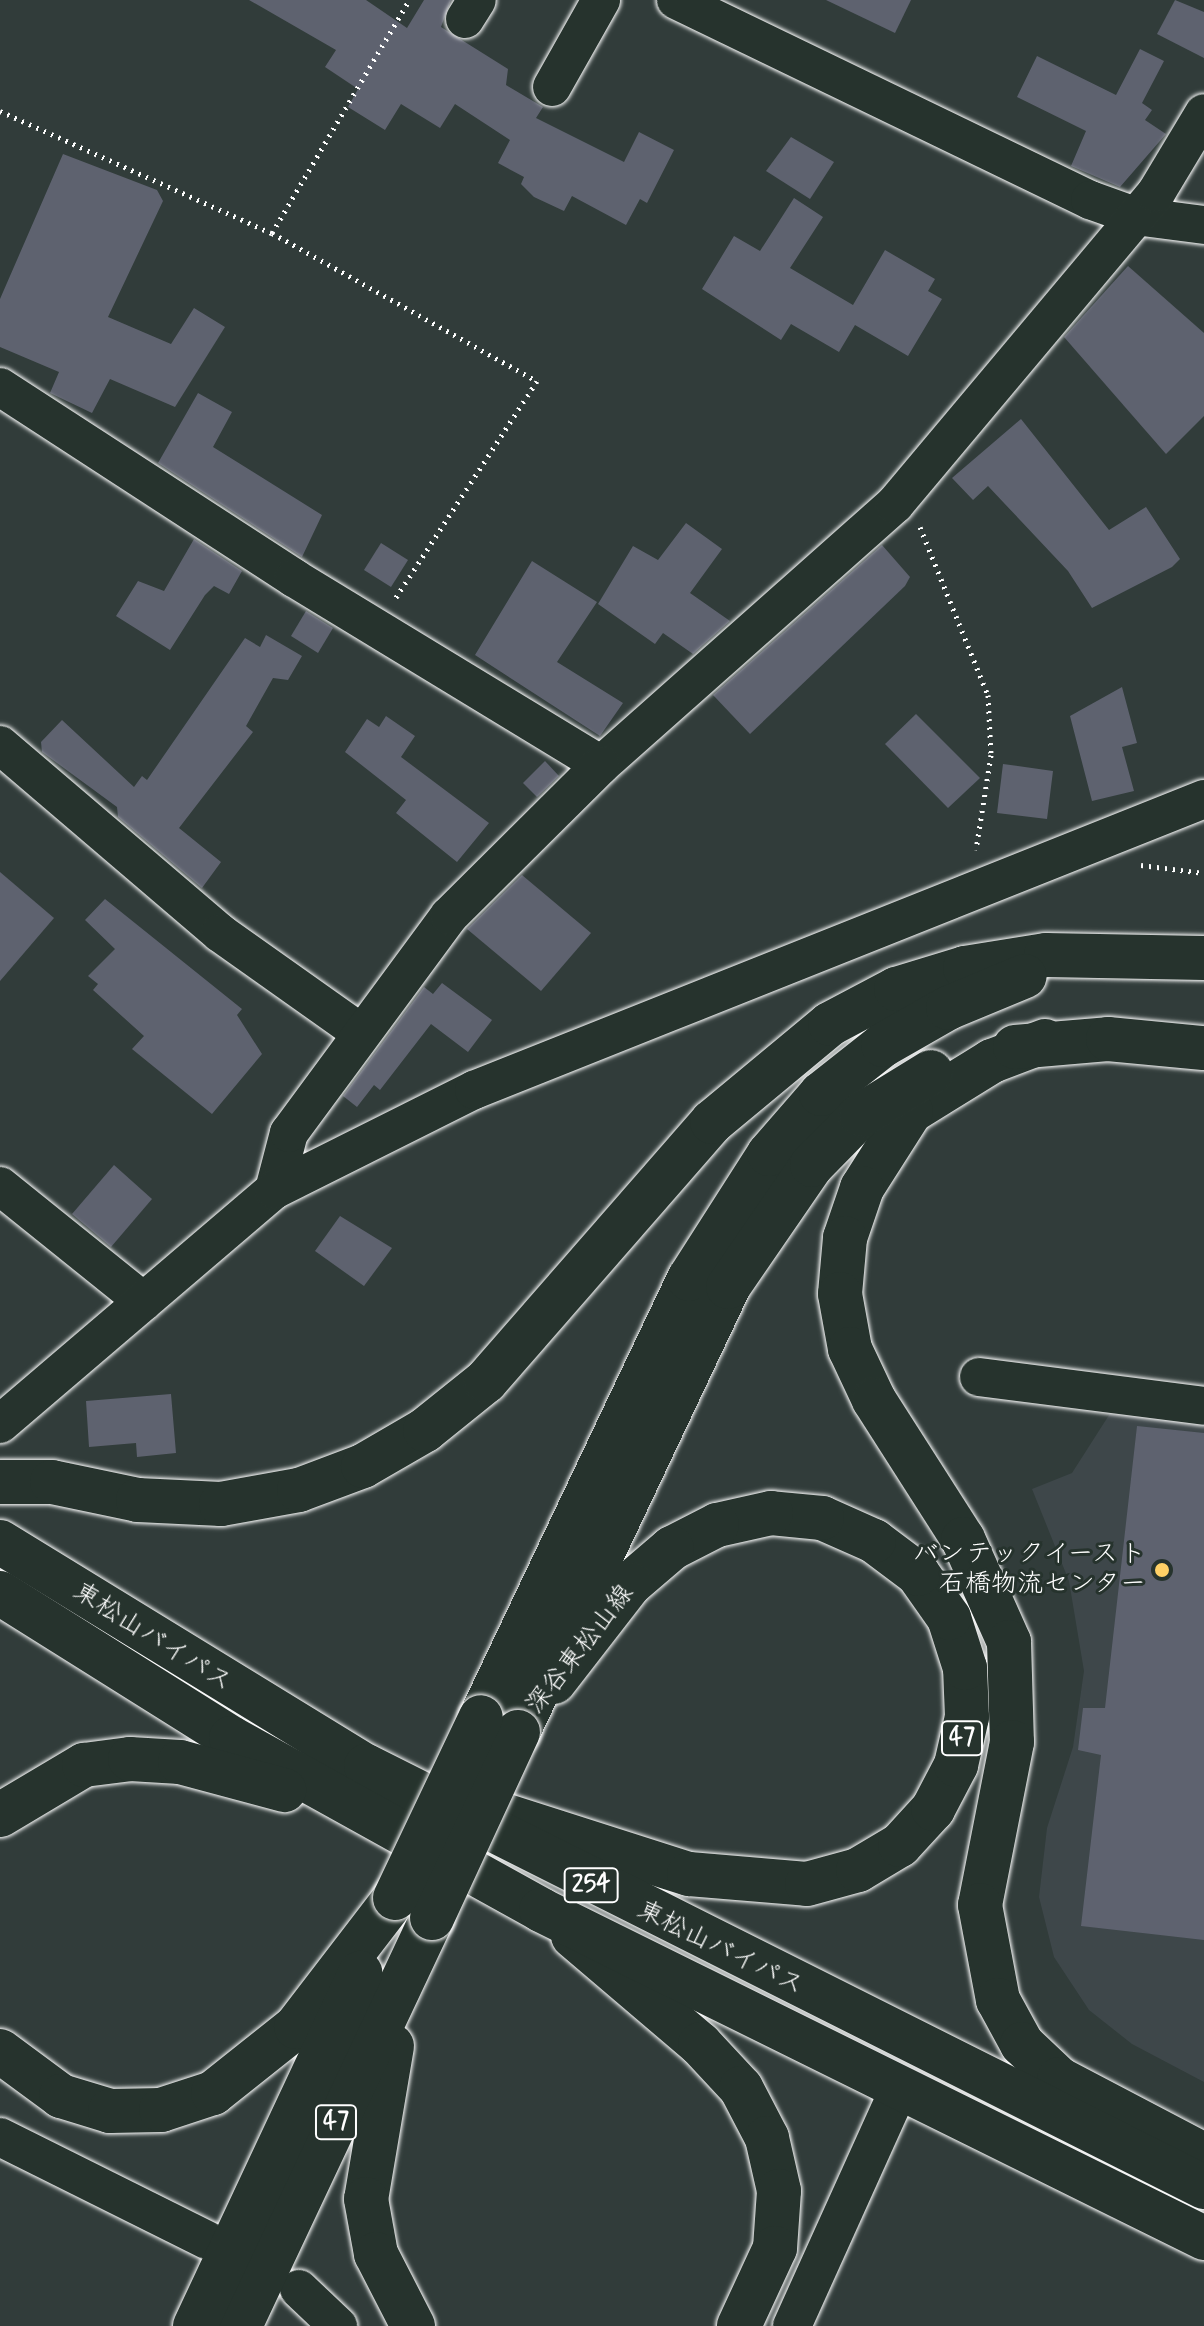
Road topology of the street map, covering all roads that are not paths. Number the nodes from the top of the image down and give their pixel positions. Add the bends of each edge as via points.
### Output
1 (601, 0) edge
2 (676, 0) edge
3 (552, 87) dead end
4 (1204, 113) edge
5 (1135, 216) junction
6 (1204, 225) edge
7 (0, 387) edge
8 (0, 745) edge
9 (601, 765) junction
10 (1204, 799) edge
11 (1125, 955) junction
12 (1204, 958) edge
13 (361, 1033) junction
14 (1045, 1041) junction
15 (1204, 1048) edge
16 (0, 1186) edge
17 (274, 1190) junction
18 (143, 1301) junction
19 (979, 1377) dead end
20 (1204, 1406) edge
21 (0, 1424) edge
22 (0, 1482) edge
23 (0, 1542) edge
24 (0, 1593) edge
25 (499, 1725) junction
26 (366, 1766) junction
27 (0, 1815) edge
28 (384, 1825) junction
29 (413, 1908) junction
30 (541, 1910) junction
31 (0, 2051) edge
32 (898, 2091) junction
33 (0, 2137) edge
34 (1204, 2155) edge
35 (1204, 2187) edge
36 (1204, 2238) edge
37 (207, 2240) dead end
38 (299, 2289) dead end
39 (195, 2326) edge
40 (240, 2326) edge
41 (338, 2326) edge
42 (413, 2326) edge
43 (739, 2326) edge
44 (792, 2326) edge

1 - 3 street
2 - 5 street
4 - 5 street
5 - 6 street
5 - 9 street via 907,490
7 - 9 street via 375,629
8 - 13 street via 220,933
9 - 13 street via 449,916
10 - 17 street via 474,1090
11 - 12 main road
11 - 22 main road via 1046,955 965,968 896,989 830,1024 712,1122 486,1381 425,1430 363,1466 299,1490 221,1504 138,1500 52,1482
11 - 25 main road via 1015,979 948,1008 821,1094 769,1154 682,1292
13 - 17 street via 289,1133
14 - 15 main road
14 - 25 main road via 965,1057 910,1082 861,1115 812,1165 696,1349
14 - 34 main road via 992,1061 911,1111 862,1188 845,1238 840,1294 850,1349 874,1400 963,1539 1009,1642 1012,1742 980,1905 998,2000 1022,2044 1059,2079
16 - 18 street
17 - 18 street
18 - 21 street
19 - 20 street
23 - 26 main road, 東松山バイパス / 254
24 - 28 main road, 東松山バイパス / 254
25 - 26 main road, 深谷東松山線 / 47 via 630,1584 672,1548 717,1525 771,1513 822,1518 874,1541 918,1574 949,1618 965,1668 967,1717 956,1765 933,1809 900,1845 858,1870 807,1884 751,1884 623,1859
25 - 29 main road, bridge
26 - 35 main road, 東松山バイパス / 254
27 - 28 main road via 84,1765 130,1759 235,1773
28 - 30 main road, 東松山バイパス / 254
29 - 31 main road via 296,2027 213,2093 161,2110 110,2111 61,2096
29 - 39 main road
29 - 40 main road, 47
29 - 42 main road via 366,2199 376,2254
30 - 32 main road, 東松山バイパス / 254
30 - 43 main road via 700,2044 741,2088 767,2138 779,2191 775,2248
32 - 36 main road, 東松山バイパス / 254
32 - 44 street
33 - 37 street
38 - 41 street

